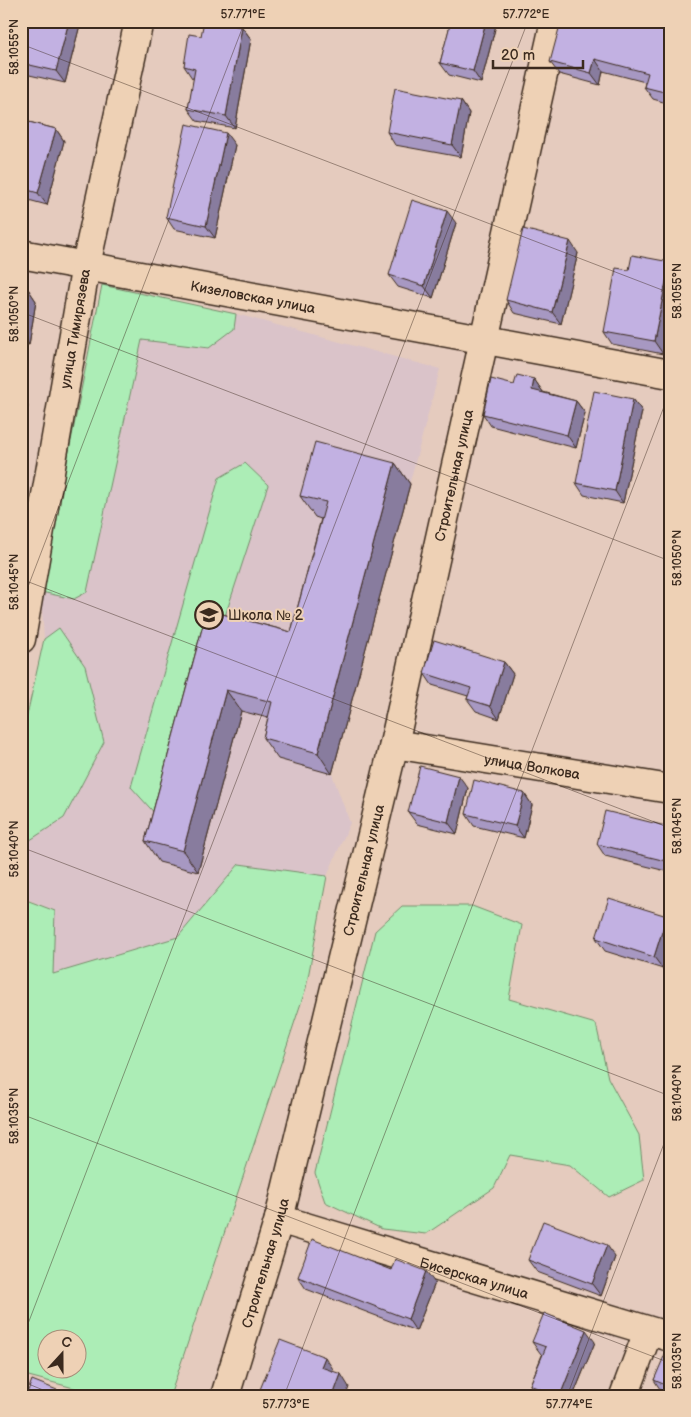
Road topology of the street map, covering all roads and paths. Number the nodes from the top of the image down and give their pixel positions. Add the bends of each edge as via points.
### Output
1 (139, 21) edge
2 (555, 21) edge
3 (21, 254) edge
4 (86, 265) junction
5 (484, 340) junction
6 (670, 374) edge
7 (21, 638) edge
8 (394, 744) junction
9 (670, 789) edge
10 (280, 1218) junction
11 (659, 1335) edge
12 (225, 1396) edge
13 (624, 1396) edge

1 - 4 street, улица Тимирязева
2 - 5 street, Строительная улица
3 - 4 street, Кизеловская улица
4 - 5 street, Кизеловская улица
4 - 7 street, улица Тимирязева
5 - 6 street, Кизеловская улица
5 - 8 street, Строительная улица
8 - 9 street, улица Волкова
8 - 10 street, Строительная улица
10 - 11 street, Бисерская улица
10 - 12 street, Строительная улица
11 - 13 street

